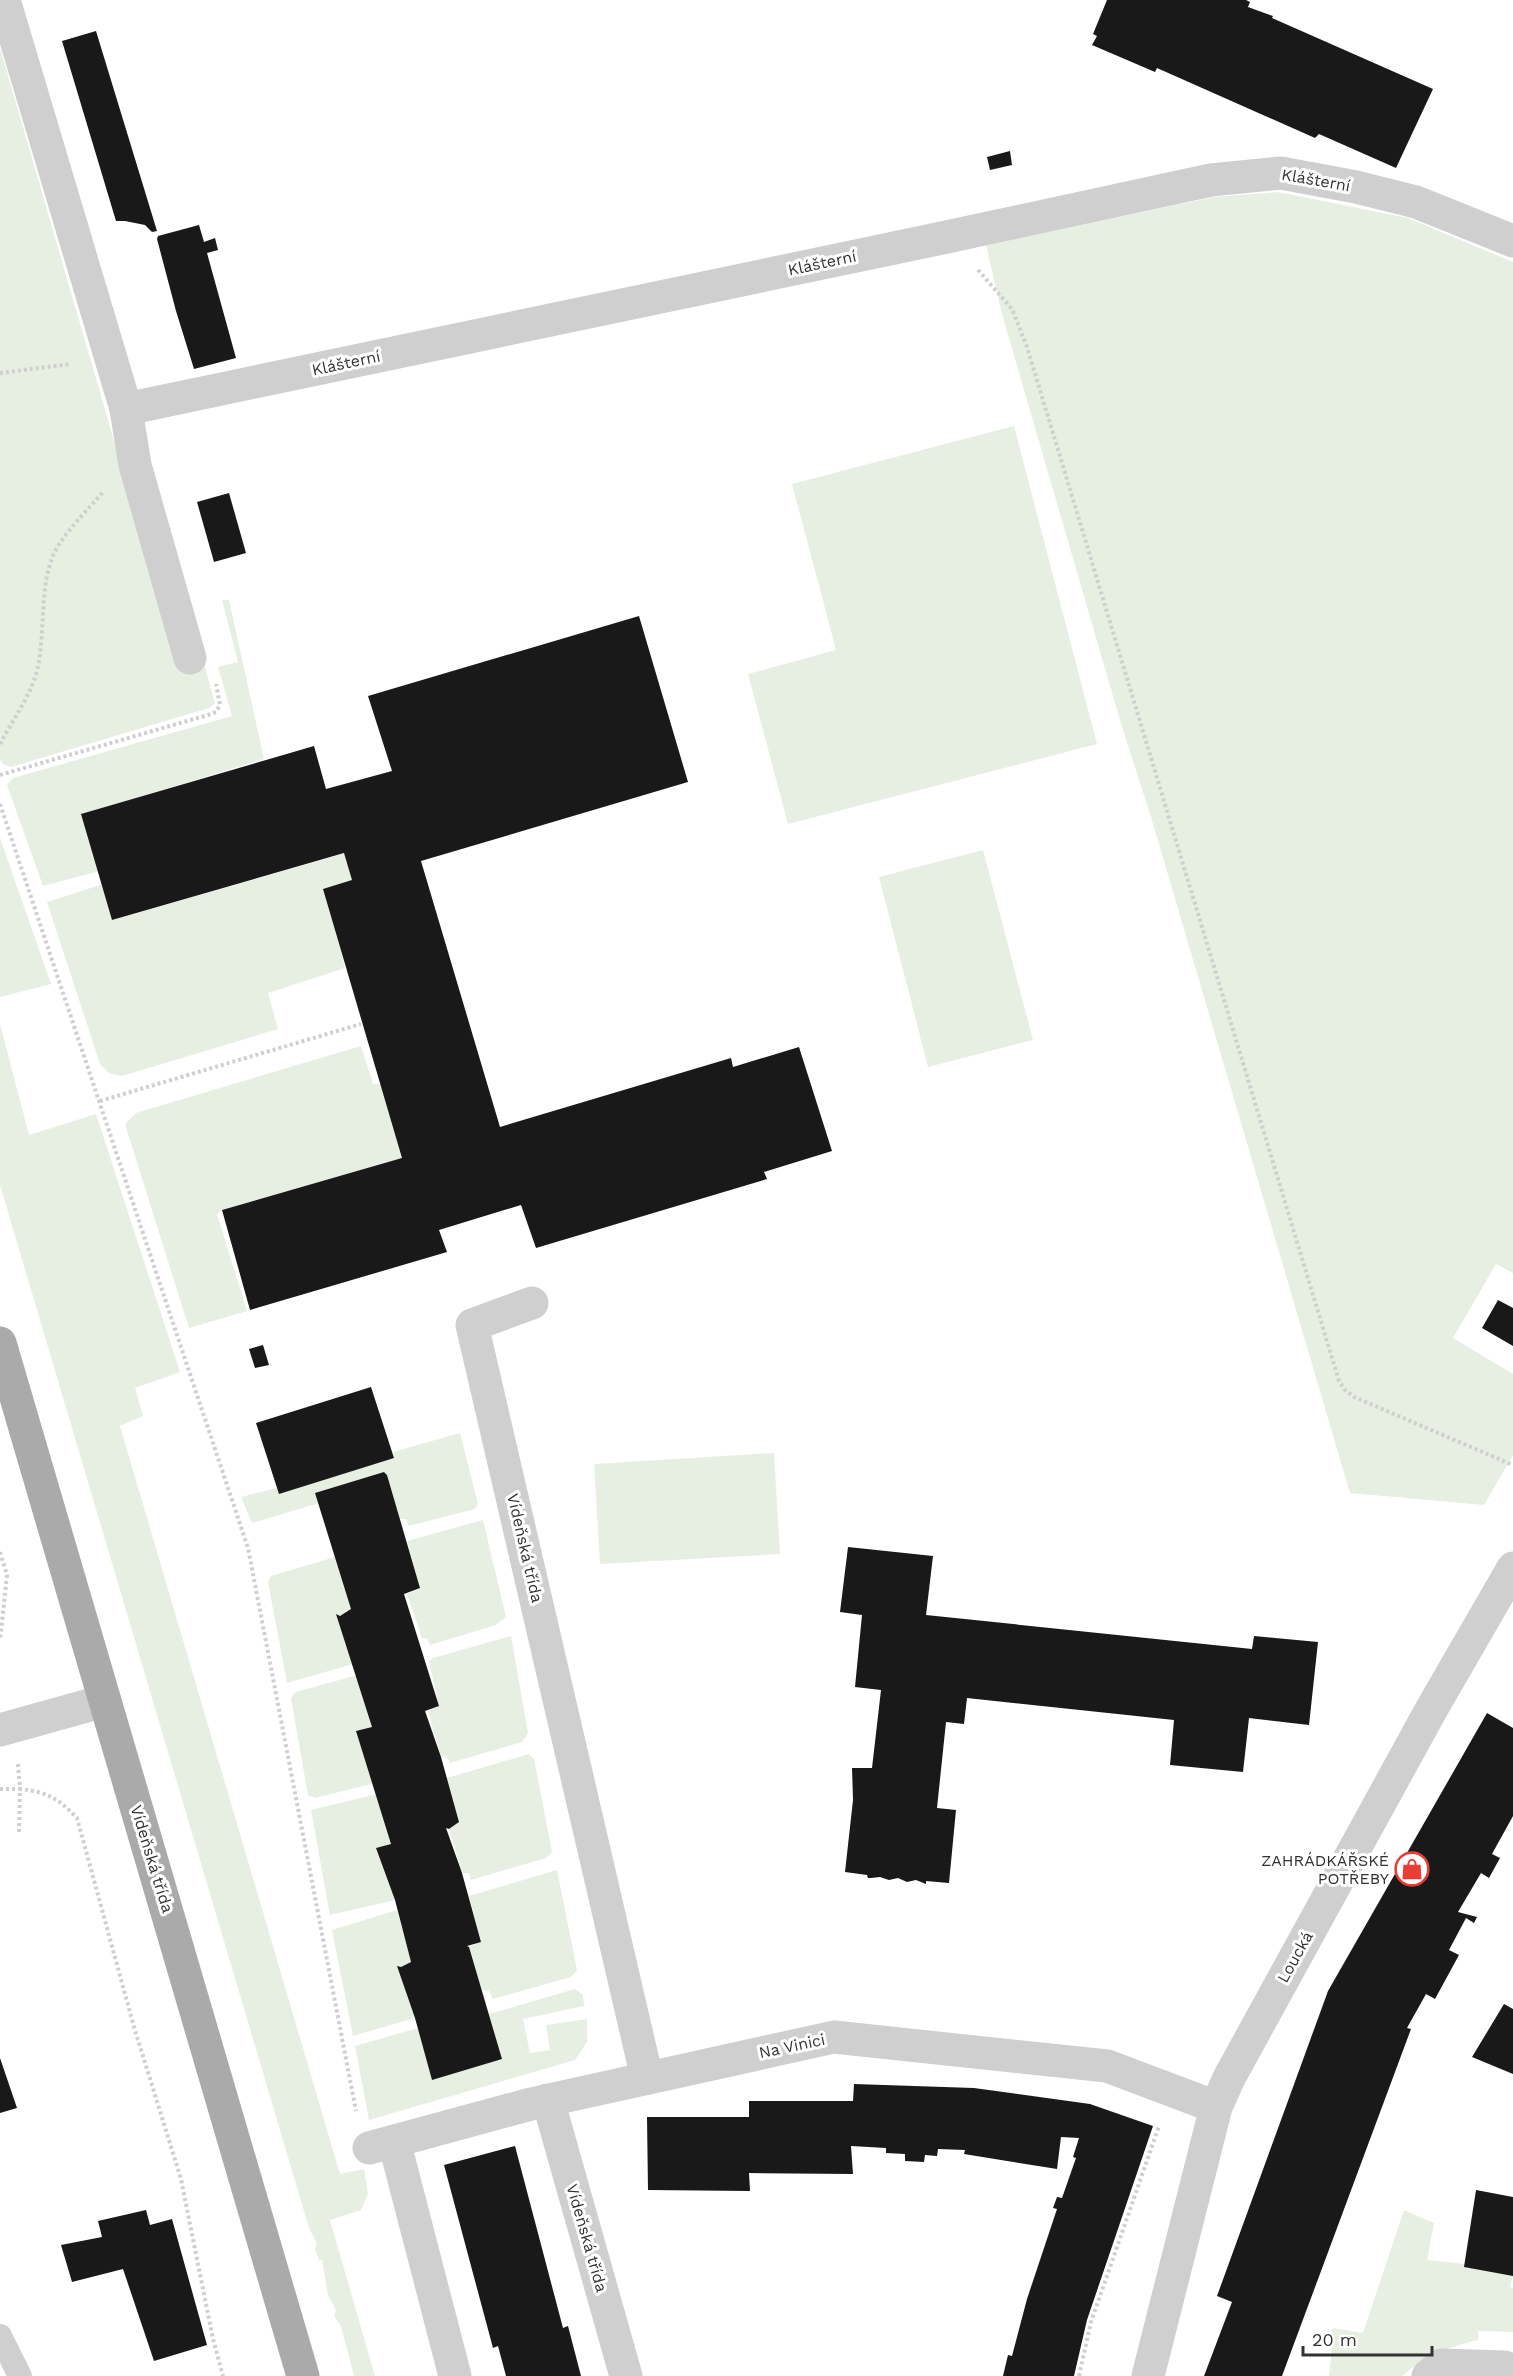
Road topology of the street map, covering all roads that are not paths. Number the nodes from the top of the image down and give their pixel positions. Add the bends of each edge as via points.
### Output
1 (4, 0) edge
2 (1513, 241) edge
3 (126, 409) junction
4 (202, 667) road end
5 (532, 1303) dead end
6 (0, 1343) edge
7 (1513, 1568) edge
8 (104, 1701) junction
9 (8, 1728) edge
10 (647, 2078) junction
11 (548, 2100) junction
12 (1216, 2107) junction
13 (0, 2336) edge
14 (1513, 2370) edge
15 (20, 2376) edge
16 (303, 2376) edge
17 (455, 2376) edge
18 (626, 2376) edge
19 (1148, 2376) edge
20 (1428, 2376) edge

1 - 3 street
2 - 3 street, Klášterní via 1416,202 1356,187 1281,173 1211,180
3 - 4 street via 135,465
5 - 10 street, Vídeňská třída via 472,1325
6 - 8 main road, Vídeňská třída
7 - 12 street, Loucká via 1260,2020
8 - 9 street
8 - 16 main road, Vídeňská třída
10 - 11 street, Na Vinici
10 - 12 street, Na Vinici via 834,2037 1107,2066
11 - 17 street, Na Vinici via 381,2144
11 - 18 street, Vídeňská třída
12 - 19 street, Loucká
13 - 15 lane
14 - 20 street via 1441,2365

